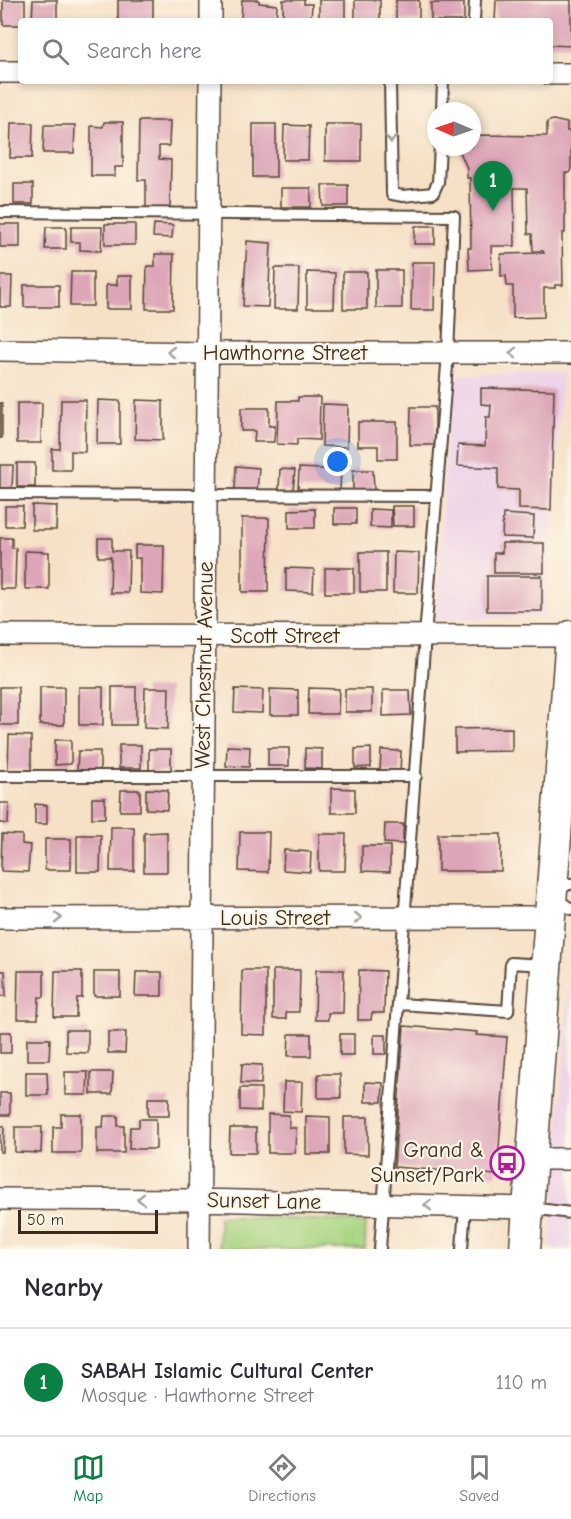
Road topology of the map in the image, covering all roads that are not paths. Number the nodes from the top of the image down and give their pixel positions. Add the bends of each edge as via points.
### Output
1 (211, 0) edge
2 (475, 0) edge
3 (211, 18) edge
4 (474, 18) edge
5 (0, 72) edge
6 (18, 72) edge
7 (553, 74) edge
8 (571, 74) edge
9 (210, 84) edge
10 (390, 84) edge
11 (443, 84) edge
12 (442, 102) edge
13 (439, 156) edge
14 (0, 212) edge
15 (209, 213) junction
16 (0, 350) edge
17 (207, 353) junction
18 (448, 353) junction
19 (571, 353) edge
20 (0, 494) edge
21 (206, 495) junction
22 (436, 496) junction
23 (0, 635) edge
24 (205, 635) junction
25 (425, 636) junction
26 (571, 636) edge
27 (0, 776) edge
28 (416, 776) junction
29 (203, 777) junction
30 (561, 902) edge
31 (0, 918) edge
32 (202, 918) junction
33 (405, 918) junction
34 (547, 965) junction
35 (399, 1004) junction
36 (532, 1159) junction
37 (571, 1159) edge
38 (0, 1199) edge
39 (199, 1200) junction
40 (384, 1204) junction
41 (465, 1206) junction
42 (528, 1208) junction
43 (571, 1213) edge
44 (199, 1249) edge
45 (380, 1249) edge
46 (462, 1249) edge
47 (525, 1249) edge

1 - 3 street
2 - 4 lane
5 - 6 street
7 - 8 street
9 - 15 street, West Chestnut Avenue
10 -> 13 lane via 392,194 433,192 438,182
11 - 12 lane
14 - 15 lane
15 - 17 street, West Chestnut Avenue
15 - 18 lane via 454,216
17 -> 16 street, Hawthorne Street
17 - 18 street, Hawthorne Street
17 - 21 street, West Chestnut Avenue
19 -> 18 street, Hawthorne Street
18 - 22 lane
20 - 21 lane
21 - 22 lane
21 - 24 street, West Chestnut Avenue
22 - 25 lane
23 - 24 street, Scott Street
24 - 25 street, Scott Street
24 - 29 street, West Chestnut Avenue
25 - 26 street, Scott Street
25 - 28 lane
26 - 30 main road
27 - 29 lane
28 - 29 lane
28 - 33 lane
29 - 32 street, West Chestnut Avenue
30 - 33 street, Louis Street
30 - 34 main road
31 -> 32 street, Louis Street
32 -> 33 street, Louis Street
32 - 39 street, West Chestnut Avenue
33 - 35 lane
34 - 35 lane via 511,963 508,1011
34 - 36 main road
35 - 40 lane
36 - 37 street
36 - 42 main road
39 -> 38 street, Sunset Lane
39 - 40 street, Sunset Lane
39 - 44 street, West Chestnut Avenue
41 -> 40 street, Sunset Lane
40 - 45 lane
41 - 42 street, Sunset Lane
41 - 46 lane
42 - 43 lane
42 - 47 main road

